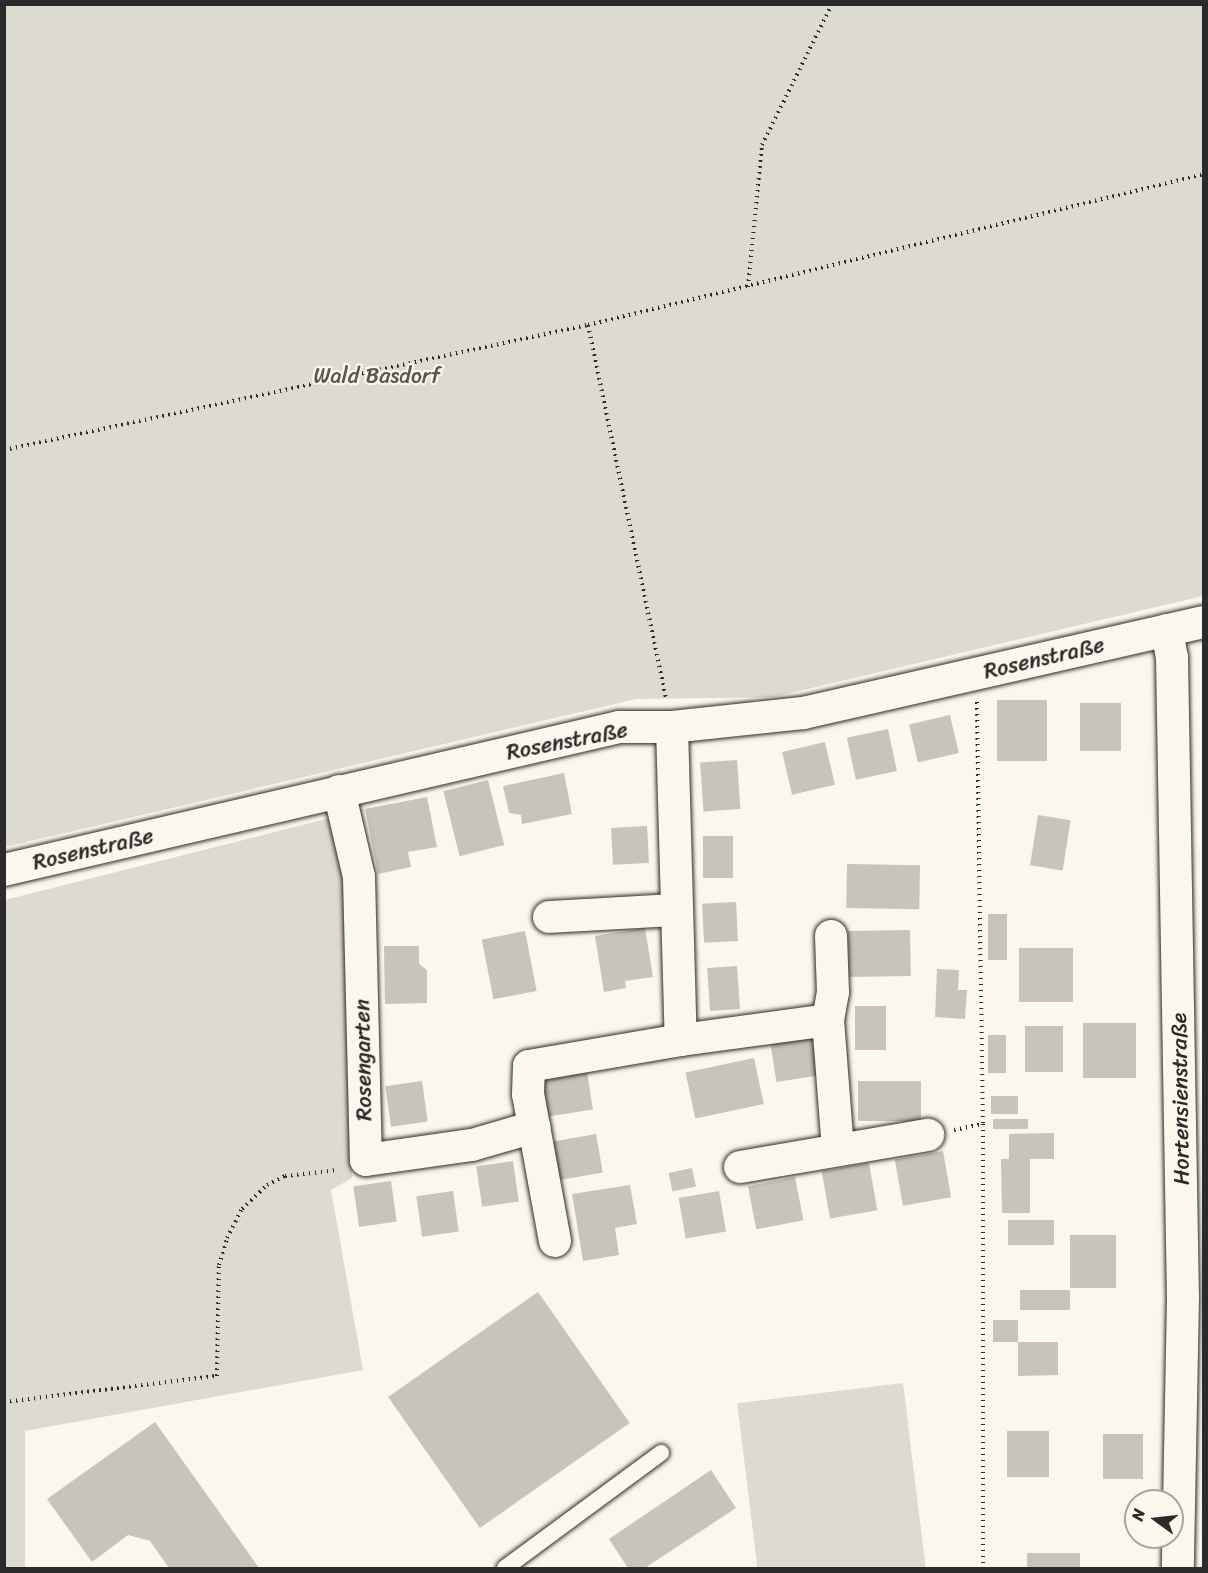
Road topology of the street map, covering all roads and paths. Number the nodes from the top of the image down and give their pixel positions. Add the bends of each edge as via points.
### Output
1 (832, 4) edge
2 (1203, 174) edge
3 (748, 287) junction
4 (588, 326) junction
5 (4, 450) edge
6 (1203, 622) edge
7 (1167, 630) junction
8 (977, 674) junction
9 (672, 727) junction
10 (339, 792) junction
11 (4, 870) edge
12 (676, 910) junction
13 (549, 917) dead end
14 (831, 936) dead end
15 (828, 1020) junction
16 (681, 1040) junction
17 (534, 1126) junction
18 (928, 1135) dead end
19 (838, 1149) junction
20 (366, 1160) junction
21 (740, 1167) dead end
22 (555, 1241) dead end
23 (4, 1402) edge
24 (661, 1453) dead end
25 (505, 1569) edge
26 (983, 1569) edge
27 (1178, 1569) edge

1 - 3 path via 762,145
2 - 3 path
3 - 4 path
4 - 5 path
4 - 9 path
6 - 7 street, Rosenstraße
7 - 8 street, Rosenstraße
7 - 27 street, Hortensienstraße via 1172,657 1183,1297
8 - 9 street, Rosenstraße via 803,713
8 - 26 path
9 - 10 street, Rosenstraße via 619,727
9 - 12 street
10 - 11 street, Rosenstraße
10 - 20 street, Rosengarten via 359,877
12 - 13 street
12 - 16 street
14 - 15 street via 833,992
15 - 16 street
15 - 19 street
16 - 17 street via 529,1066 528,1094
17 - 20 street via 472,1145
17 - 22 street
18 - 19 street
19 - 21 street
20 - 23 path via 355,1168 285,1176 267,1185 242,1209 219,1265 216,1376
24 - 25 lane

